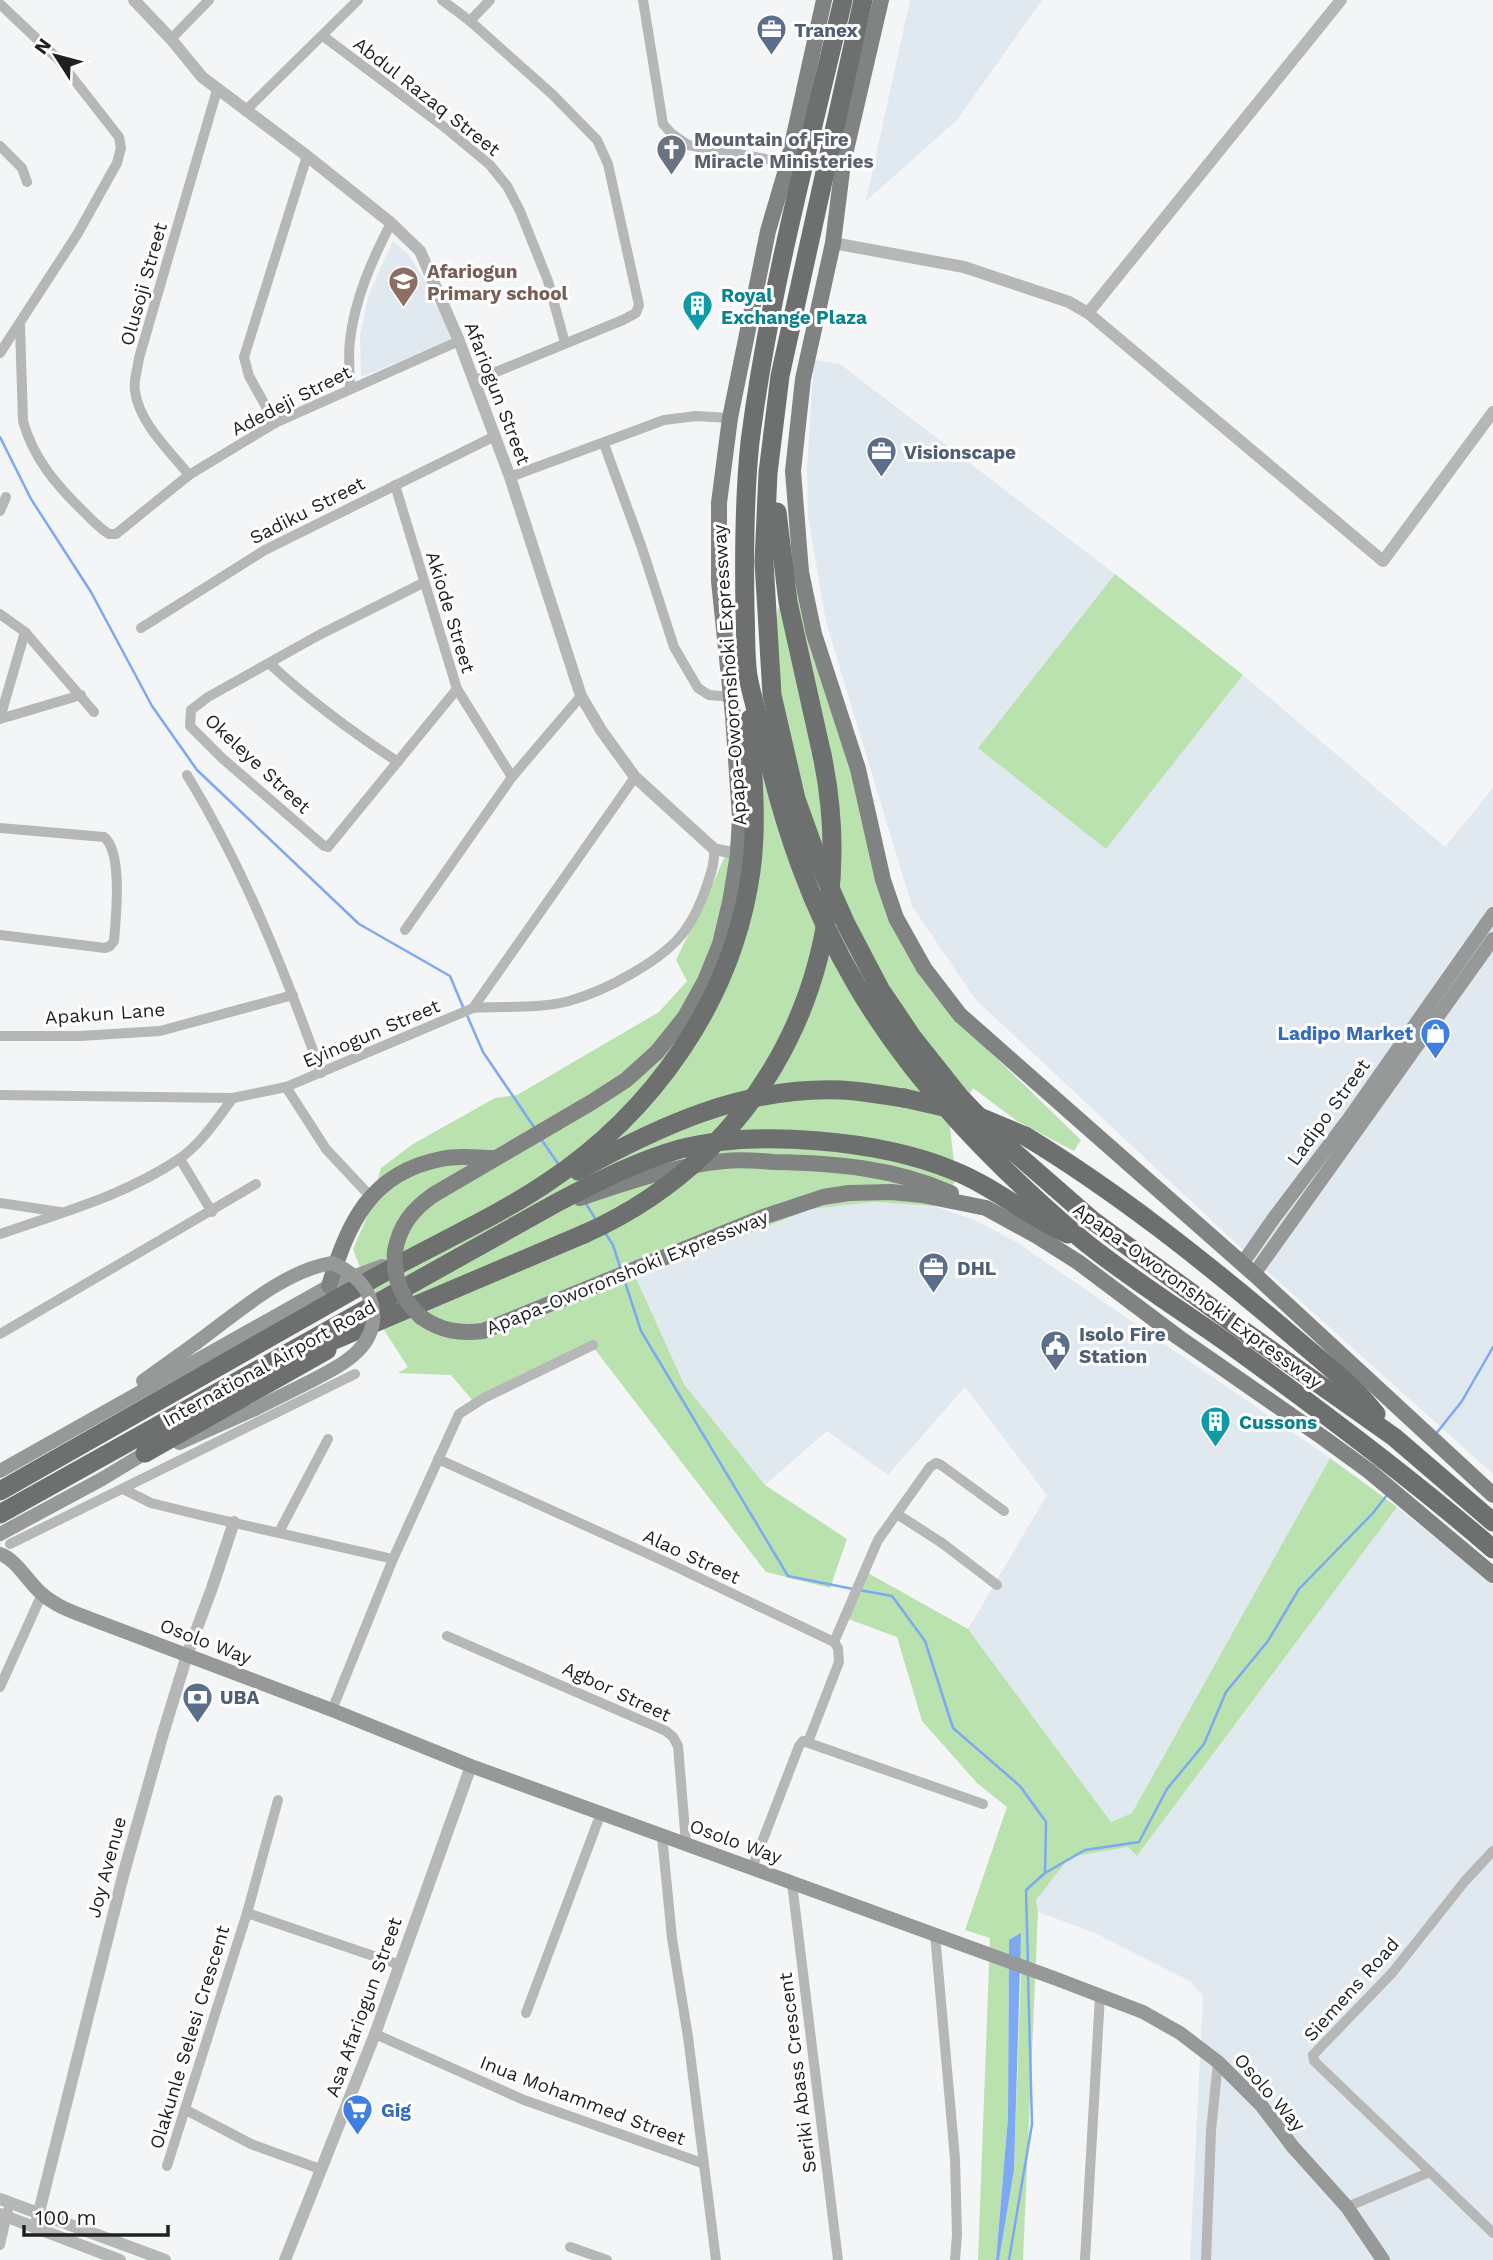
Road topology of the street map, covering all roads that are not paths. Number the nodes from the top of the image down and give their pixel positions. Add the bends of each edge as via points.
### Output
1 (134, 0) edge
2 (209, 0) edge
3 (358, 0) edge
4 (442, 0) edge
5 (490, 0) edge
6 (643, 0) edge
7 (824, 0) edge
8 (843, 0) edge
9 (863, 0) edge
10 (881, 0) edge
11 (1340, 0) edge
12 (0, 4) edge
13 (470, 21) junction
14 (323, 36) junction
15 (171, 39) junction
16 (217, 90) junction
17 (246, 111) junction
18 (0, 146) edge
19 (307, 156) junction
20 (788, 163) junction
21 (27, 182) dead end
22 (391, 223) junction
23 (832, 243) junction
24 (1088, 313) junction
25 (20, 326) junction
26 (459, 341) junction
27 (565, 343) junction
28 (0, 353) edge
29 (780, 376) junction
30 (474, 381) junction
31 (350, 389) junction
32 (1493, 412) edge
33 (730, 418) junction
34 (275, 423) junction
35 (495, 436) junction
36 (604, 444) junction
37 (189, 475) junction
38 (510, 477) junction
39 (395, 485) junction
40 (6, 497) dead end
41 (0, 511) edge
42 (423, 583) junction
43 (0, 614) edge
44 (141, 628) dead end
45 (24, 632) junction
46 (270, 664) junction
47 (747, 673) junction
48 (457, 689) junction
49 (81, 695) junction
50 (581, 696) junction
51 (732, 696) junction
52 (94, 712) dead end
53 (0, 718) edge
54 (398, 762) junction
55 (187, 775) dead end
56 (512, 777) junction
57 (635, 777) junction
58 (0, 828) edge
59 (714, 849) junction
60 (738, 855) junction
61 (1493, 914) edge
62 (405, 930) dead end
63 (0, 935) edge
64 (1493, 939) edge
65 (293, 995) junction
66 (473, 1008) junction
67 (0, 1036) edge
68 (321, 1073) junction
69 (286, 1087) junction
70 (0, 1095) edge
71 (233, 1098) junction
72 (498, 1158) junction
73 (180, 1159) junction
74 (584, 1178) junction
75 (256, 1184) dead end
76 (554, 1194) junction
77 (370, 1196) junction
78 (0, 1203) edge
79 (986, 1208) junction
80 (62, 1212) junction
81 (212, 1212) junction
82 (0, 1234) edge
83 (1085, 1241) junction
84 (428, 1247) junction
85 (1248, 1269) junction
86 (329, 1286) junction
87 (363, 1330) junction
88 (0, 1334) edge
89 (593, 1345) dead end
90 (355, 1374) dead end
91 (240, 1378) junction
92 (184, 1412) junction
93 (88, 1420) junction
94 (1394, 1437) junction
95 (328, 1439) dead end
96 (145, 1453) junction
97 (438, 1459) junction
98 (1375, 1463) junction
99 (0, 1471) edge
100 (122, 1489) junction
101 (0, 1491) edge
102 (1493, 1495) edge
103 (1004, 1511) dead end
104 (897, 1514) junction
105 (234, 1522) junction
106 (1493, 1522) edge
107 (279, 1532) junction
108 (5, 1538) edge
109 (1493, 1549) edge
110 (393, 1559) junction
111 (1493, 1575) edge
112 (997, 1585) dead end
113 (42, 1594) junction
114 (447, 1636) dead end
115 (834, 1642) junction
116 (187, 1655) junction
117 (0, 1687) edge
118 (332, 1710) junction
119 (808, 1742) junction
120 (471, 1766) junction
121 (278, 1800) dead end
122 (983, 1804) dead end
123 (601, 1813) junction
124 (662, 1836) junction
125 (686, 1843) junction
126 (1493, 1851) edge
127 (752, 1868) junction
128 (792, 1882) junction
129 (247, 1913) junction
130 (935, 1934) junction
131 (400, 1965) junction
132 (1100, 1995) junction
133 (526, 2013) dead end
134 (375, 2034) junction
135 (1218, 2062) junction
136 (186, 2109) junction
137 (702, 2163) junction
138 (167, 2166) dead end
139 (320, 2169) junction
140 (1430, 2172) junction
141 (5, 2201) edge
142 (1346, 2207) junction
143 (39, 2213) junction
144 (3, 2215) edge
145 (35, 2228) junction
146 (1493, 2233) edge
147 (0, 2245) edge
148 (570, 2247) dead end
149 (120, 2260) edge
150 (165, 2260) edge
151 (286, 2260) edge
152 (607, 2260) edge
153 (716, 2260) edge
154 (838, 2260) edge
155 (955, 2260) edge
156 (1085, 2260) edge
157 (1206, 2260) edge
158 (1383, 2260) edge

1 - 15 street, Afariogun Street
2 - 15 street
3 - 14 street
4 - 13 street
5 - 13 street
6 - 20 street via 663,124 671,133 688,145
7 - 20 main road, Apapa-Oworonshoki Expressway
8 - 47 highway, Apapa-Oworonshoki Expressway via 775,288 750,444 743,548
9 - 29 highway, Apapa-Oworonshoki Expressway
10 - 23 main road, Apapa-Oworonshoki Expressway via 843,163
11 - 24 street
12 - 25 street via 58,59 119,137 121,148 78,233
13 - 27 street via 597,140 608,164 639,309 624,320
14 - 17 street
14 - 27 street, Abdul Razaq Street via 453,134 507,186 548,281
15 - 16 street, Afariogun Street
16 - 17 street, Afariogun Street
16 - 37 street, Olusoji Street via 139,358 135,391 154,432
17 - 19 street, Afariogun Street
18 - 21 street via 22,167
19 - 22 street, Afariogun Street
19 - 34 street via 244,358
20 - 33 main road, Apapa-Oworonshoki Expressway via 768,231
22 - 26 street, Afariogun Street via 420,251
22 - 31 street via 358,299 349,341
23 - 24 street via 964,267 1069,302
23 - 85 main road, Apapa-Oworonshoki Expressway via 805,369 793,471 801,572 814,634 858,769 896,918 923,968 960,1016
24 - 32 street via 1383,561
25 - 28 street
25 - 37 street, Adedeji Street via 23,421 37,457 60,489 104,531 116,534
26 - 30 street, Afariogun Street
26 - 31 street, Adedeji Street
27 - 30 street
29 - 87 highway, bridge via 775,475 779,536 788,602 833,819 831,894 817,969 793,1031 760,1088 714,1146 654,1196 613,1221
29 - 94 highway, Apapa-Oworonshoki Expressway via 768,474 764,562 774,705 808,836 880,989 958,1096 1031,1169 1092,1220
30 - 35 street, Afariogun Street
31 - 34 street, Adedeji Street
33 - 36 street via 664,420
33 - 51 main road, Apapa-Oworonshoki Expressway via 719,503 719,581
34 - 37 street, Adedeji Street
35 - 38 street, Afariogun Street
35 - 39 street, Sadiku Street
36 - 38 street
36 - 51 street via 674,647 698,688 709,695
38 - 50 street, Afariogun Street
39 - 42 street, Akiode Street
39 - 44 street, Sadiku Street via 265,550
40 - 41 street
42 - 46 street, Okeleye Street
42 - 48 street, Akiode Street
43 - 45 street
45 - 49 street
45 - 53 street
46 - 54 street via 309,700
46 - 54 street, Okeleye Street via 191,710 190,726 324,846 332,844
47 - 74 highway via 753,820 751,870 737,935 717,989 685,1046
47 - 83 highway, Apapa-Oworonshoki Expressway via 788,836 858,989 968,1132
48 - 54 street, Okeleye Street
48 - 56 street, Akiode Street
49 - 52 street
49 - 53 street
50 - 56 street
50 - 57 street, Afariogun Street
51 - 60 main road, Apapa-Oworonshoki Expressway
55 - 65 street via 224,840
56 - 62 street
57 - 59 street, Afariogun Street
57 - 66 street, Eyinogun Street
58 - 63 street via 104,837 111,844 118,890 114,941 105,948
59 - 60 street, Afariogun Street
59 - 66 street via 703,897 685,930 641,967 599,991 566,1002
60 - 72 main road, Apapa-Oworonshoki Expressway via 720,944 685,1017 626,1080
61 - 85 main road, Ladipo Street via 1273,1217
64 - 85 main road, Ladipo Street
65 - 67 street, Apakun Lane via 160,1031
65 - 68 street
66 - 68 street, Eyinogun Street
68 - 69 street, Eyinogun Street
69 - 71 street, Eyinogun Street
69 - 77 street via 326,1149
70 - 71 street, Eyinogun Street
71 - 73 street
72 - 77 main road via 443,1158 407,1168
72 - 79 main road, Apapa-Oworonshoki Expressway, bridge via 418,1206 398,1234 394,1267 398,1285 421,1317 443,1330 483,1331 823,1197 891,1192
73 - 80 street via 132,1185
73 - 81 street
74 - 76 highway
74 - 76 main road
74 - 79 main road via 727,1161 806,1162 865,1167 919,1179
74 - 83 highway via 713,1143 797,1140 865,1146 953,1170 1046,1225
74 - 94 highway, bridge via 620,1148 678,1120 725,1105 803,1091 841,1090 904,1098 970,1113 1025,1136 1146,1217 1328,1367 1374,1410
75 - 81 street
76 - 84 highway, International Airport Road via 527,1196
76 - 91 highway, International Airport Road via 539,1212
77 - 86 main road via 342,1249
78 - 80 street
79 - 98 main road, Apapa-Oworonshoki Expressway via 1078,1262 1178,1337
80 - 82 street
81 - 88 street
83 - 98 highway, Apapa-Oworonshoki Expressway
84 - 86 main road, International Airport Road
84 - 101 highway, International Airport Road
85 - 102 main road, Apapa-Oworonshoki Expressway
86 - 93 main road, International Airport Road
87 - 91 highway
87 - 96 highway
89 - 97 street via 467,1407 454,1423
90 - 100 street
91 - 92 highway, International Airport Road
92 - 96 highway
92 - 108 highway, International Airport Road
93 - 96 main road, bridge via 293,1275 332,1263 356,1277 370,1296 374,1315 360,1350 342,1365 255,1409 177,1444
93 - 99 main road, International Airport Road
94 - 106 highway, Apapa-Oworonshoki Expressway
95 - 107 street
96 - 108 main road
97 - 110 street
97 - 115 street, Alao Street
98 - 109 highway, Apapa-Oworonshoki Expressway via 1420,1487
98 - 111 main road, Apapa-Oworonshoki Expressway via 1409,1504
100 - 105 street via 151,1503
100 - 108 street
103 - 104 street via 936,1463
104 - 112 street
104 - 115 street via 878,1540
105 - 107 street
105 - 116 street, Joy Avenue
107 - 110 street
108 - 113 main road, Osolo Way
110 - 118 street
113 - 116 main road, Osolo Way via 56,1605
113 - 117 street
114 - 125 street, Agbor Street via 666,1731 678,1746
115 - 119 street via 839,1662
116 - 118 main road, Osolo Way
116 - 143 street, Joy Avenue via 124,1872
118 - 120 main road, Osolo Way
119 - 122 street
119 - 127 street via 799,1746
120 - 123 main road, Osolo Way
120 - 131 street, Asa Afariogun Street
121 - 129 street
123 - 124 main road, Osolo Way
123 - 133 street
124 - 125 main road, Osolo Way
124 - 137 street
125 - 127 main road, Osolo Way
126 - 140 street, Siemens Road via 1392,1973 1313,2055 1314,2061
127 - 128 main road, Osolo Way
128 - 130 main road, Osolo Way
128 - 154 street, Seriki Abass Crescent
129 - 131 street, Olakunle Selesi Crescent
129 - 136 street, Olakunle Selesi Crescent
130 - 132 main road, Osolo Way
130 - 155 street via 955,2159
131 - 134 street, Asa Afariogun Street
132 - 135 main road, Osolo Way via 1181,2033
132 - 156 street
134 - 137 street, Inua Mohammed Street via 524,2101
134 - 139 street, Asa Afariogun Street
135 - 142 main road, Osolo Way via 1261,2105
135 - 157 street
136 - 138 street, Olakunle Selesi Crescent
136 - 139 street via 251,2144
137 - 153 street
139 - 151 street, Asa Afariogun Street
140 - 142 street
140 - 146 street
141 - 143 street
141 - 144 street
142 - 158 main road, Osolo Way
143 - 145 street, Joy Avenue
143 - 150 street
144 - 145 street
144 - 147 street
145 - 149 street
148 - 152 street

